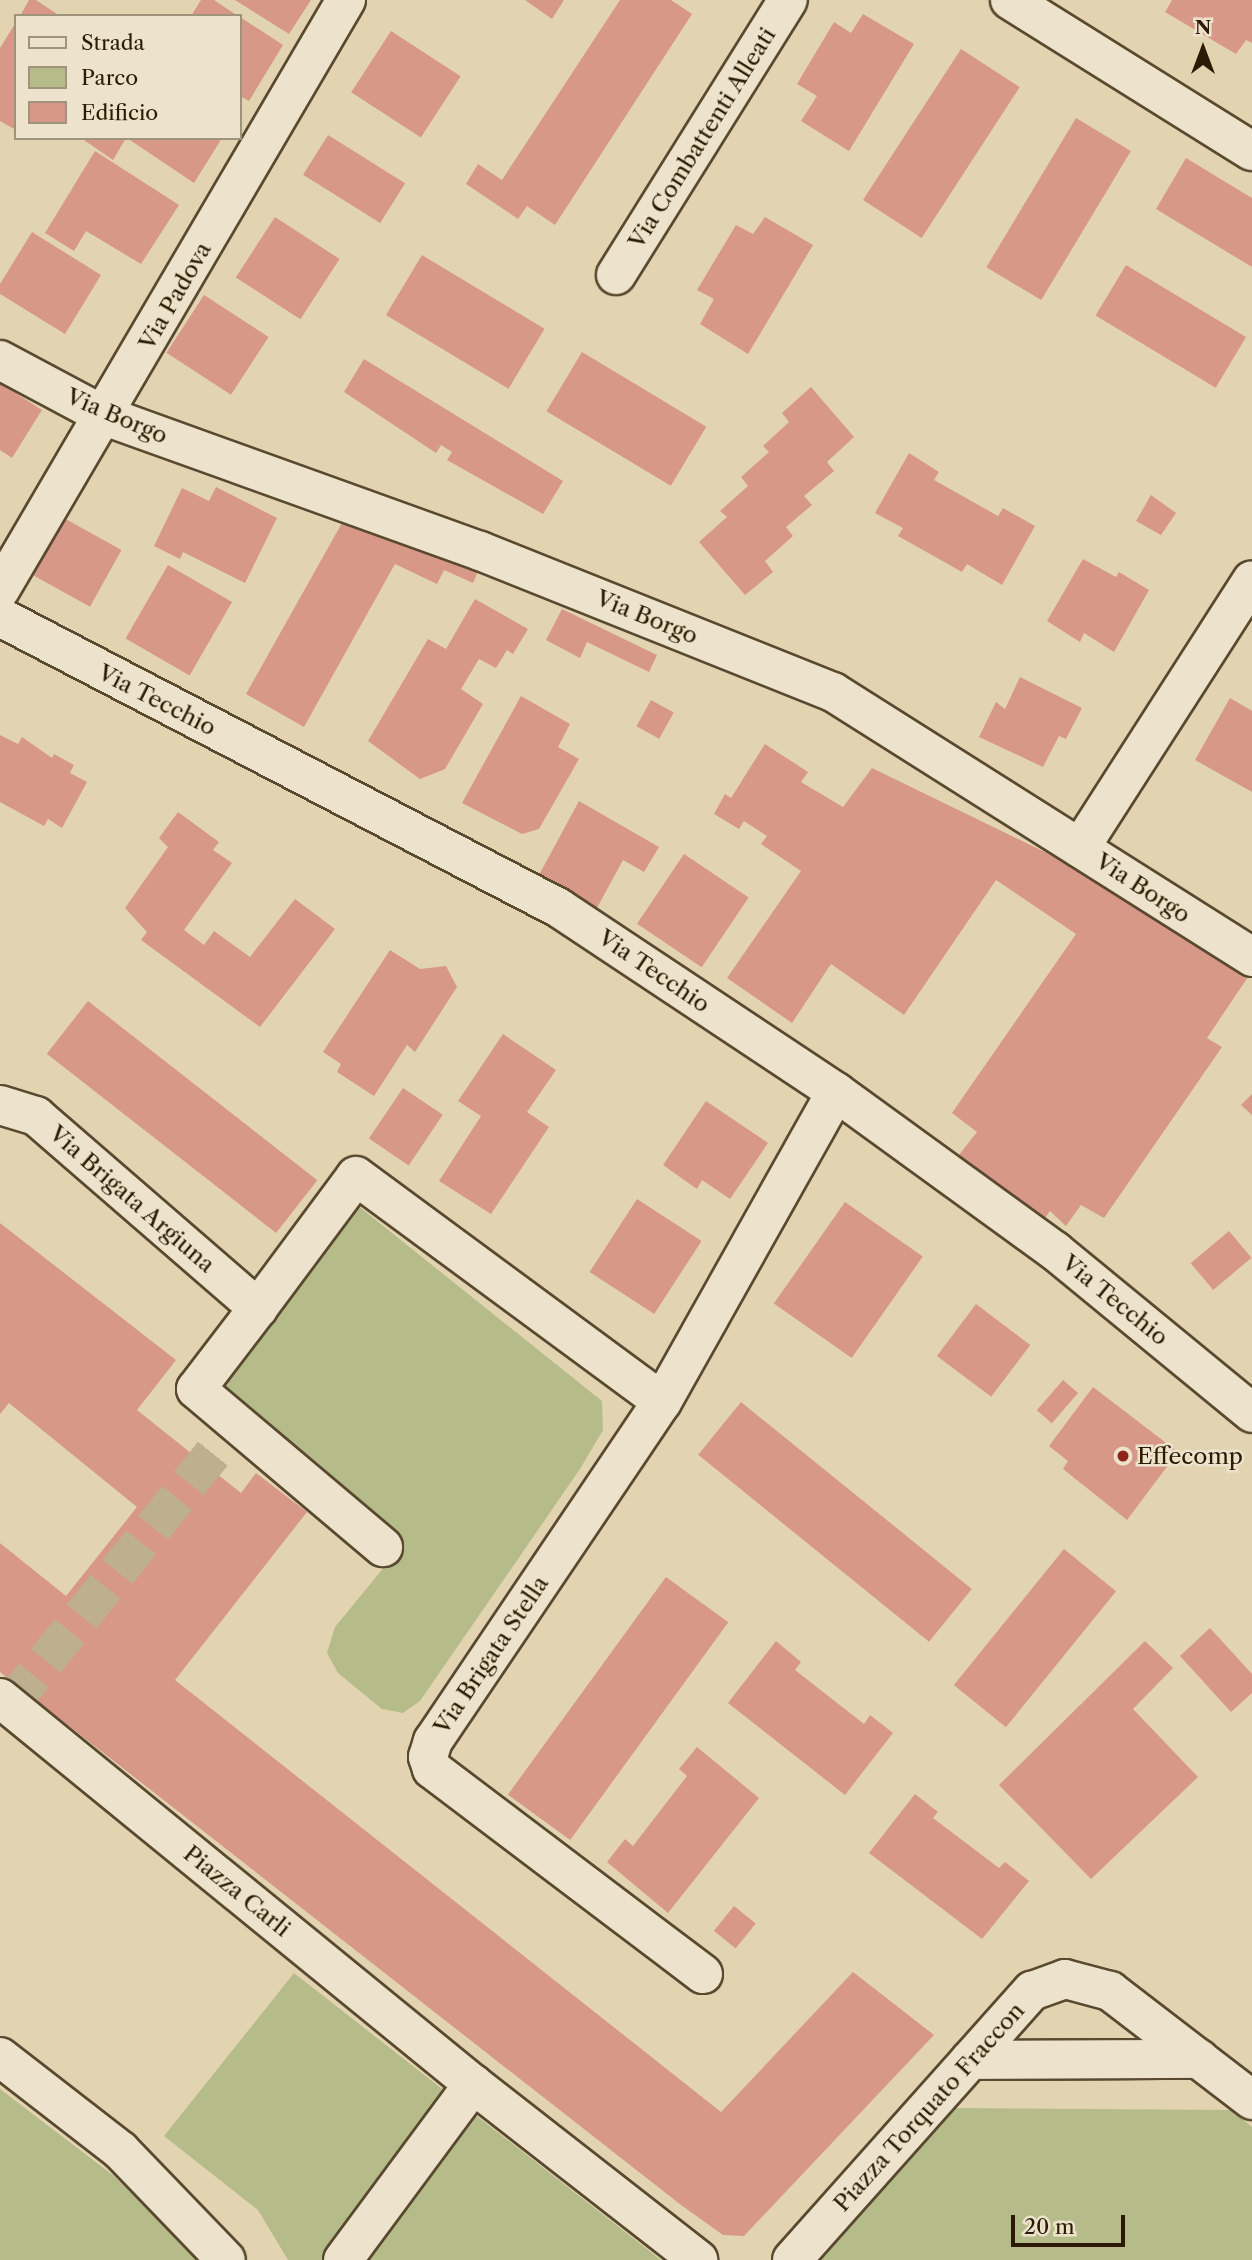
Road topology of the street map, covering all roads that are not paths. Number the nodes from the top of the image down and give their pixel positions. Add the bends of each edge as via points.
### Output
1 (346, 0) edge
2 (788, 0) edge
3 (1010, 0) edge
4 (1252, 151) edge
5 (616, 275) dead end
6 (0, 360) edge
7 (105, 416) junction
8 (1252, 580) edge
9 (0, 590) edge
10 (0, 617) edge
11 (1080, 848) junction
12 (1252, 957) edge
13 (836, 1092) junction
14 (0, 1105) edge
15 (258, 1308) junction
16 (662, 1402) junction
17 (1252, 1413) edge
18 (383, 1547) dead end
19 (0, 1698) edge
20 (703, 1974) dead end
21 (0, 2057) edge
22 (1199, 2059) junction
23 (970, 2060) junction
24 (473, 2084) junction
25 (1252, 2100) edge
26 (226, 2260) edge
27 (343, 2260) edge
28 (698, 2260) edge
29 (792, 2260) edge

1 - 7 street, Via Padova
2 - 5 street, Via Combattenti Alleati
3 - 4 street
6 - 7 street, Via Borgo
7 - 9 street, Via Padova
7 - 11 street, Via Borgo via 480,551 833,692
8 - 11 street
10 - 13 street, Via Tecchio via 559,908
11 - 12 street, Via Borgo
13 - 16 street, Via Brigata Stella
13 - 17 street, Via Tecchio via 1055,1251
14 - 15 street, Via Brigata Argiuna via 36,1116
15 - 16 street via 356,1176
15 - 18 street via 196,1390
16 - 20 street, Via Brigata Stella via 433,1741 428,1757 432,1769
19 - 24 street, Piazza Carli
21 - 26 street via 121,2151
22 - 23 street
22 - 23 street, Piazza Torquato Fraccon via 1110,1991 1065,1979 1032,1992
22 - 25 street, Piazza Torquato Fraccon
23 - 29 street, Piazza Torquato Fraccon
24 - 27 street
24 - 28 street, Piazza Carli

